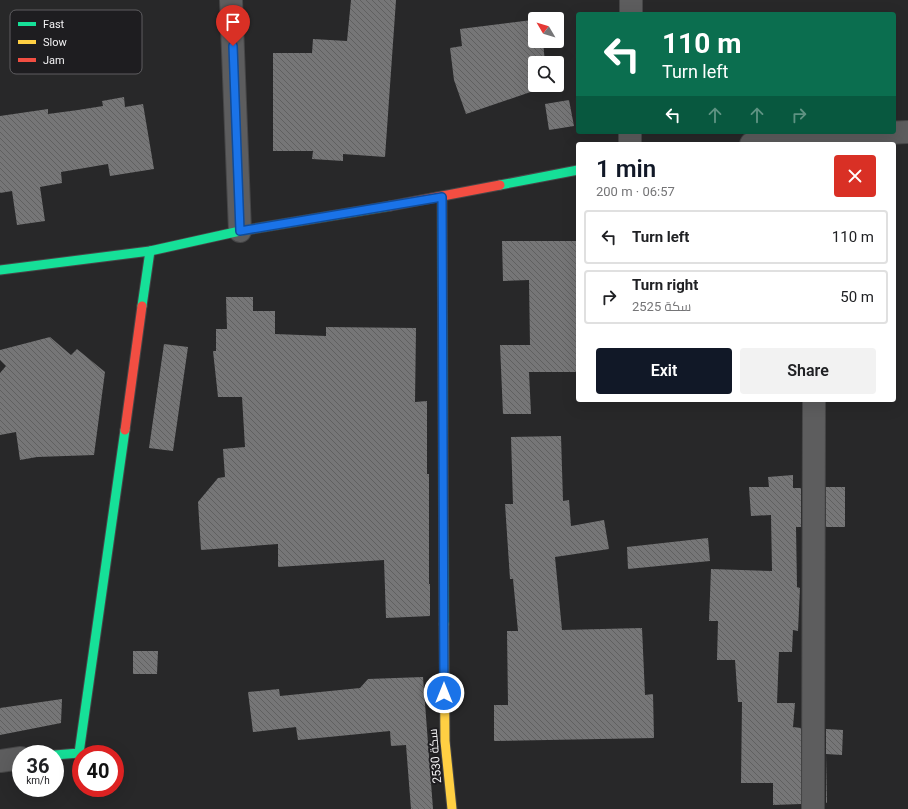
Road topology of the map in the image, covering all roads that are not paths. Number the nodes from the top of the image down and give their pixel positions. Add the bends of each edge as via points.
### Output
1 (231, 0) edge
2 (631, 0) edge
3 (631, 12) edge
4 (908, 132) edge
5 (896, 133) edge
6 (885, 134) edge
7 (815, 140) edge
8 (783, 142) edge
9 (576, 170) edge
10 (442, 197) junction
11 (240, 231) junction
12 (150, 251) junction
13 (0, 270) edge
14 (814, 402) edge
15 (64, 754) edge
16 (12, 759) edge
17 (0, 760) edge
18 (452, 809) edge
19 (813, 809) edge

1 - 11 street
2 - 3 street
4 - 5 street
6 - 7 street
7 - 8 street
9 - 10 street
10 - 11 street
10 - 18 street, سكة 2530 via 445,741
11 - 12 street
12 - 13 street
12 - 15 street via 79,752
14 - 19 street
16 - 17 street

